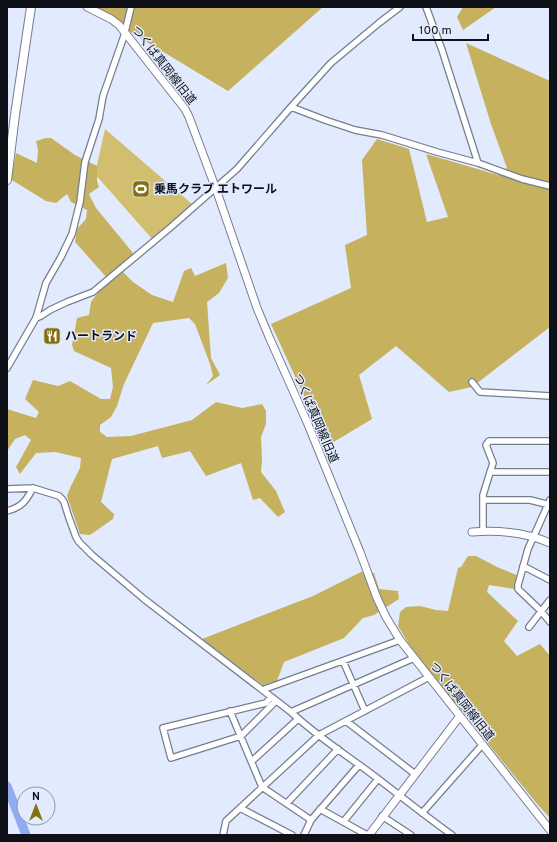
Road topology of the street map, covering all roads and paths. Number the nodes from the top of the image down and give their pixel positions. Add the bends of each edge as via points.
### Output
1 (31, 7) edge
2 (87, 7) edge
3 (131, 7) edge
4 (400, 7) edge
5 (426, 7) edge
6 (124, 32) junction
7 (291, 107) junction
8 (478, 162) junction
9 (8, 168) edge
10 (7, 180) edge
11 (550, 186) edge
12 (216, 188) junction
13 (36, 318) junction
14 (7, 368) edge
15 (472, 382) dead end
16 (550, 396) edge
17 (550, 441) edge
18 (490, 472) junction
19 (550, 472) edge
20 (33, 488) junction
21 (7, 489) edge
22 (486, 500) dead end
23 (549, 503) edge
24 (7, 511) edge
25 (483, 531) junction
26 (472, 532) dead end
27 (533, 537) junction
28 (550, 543) edge
29 (523, 566) junction
30 (550, 580) edge
31 (550, 600) edge
32 (541, 611) junction
33 (550, 622) edge
34 (528, 627) dead end
35 (400, 640) junction
36 (414, 658) junction
37 (343, 661) junction
38 (429, 677) junction
39 (354, 685) junction
40 (262, 690) junction
41 (274, 699) junction
42 (230, 711) junction
43 (364, 711) junction
44 (291, 712) junction
45 (460, 716) junction
46 (298, 719) junction
47 (346, 722) junction
48 (319, 735) junction
49 (241, 736) junction
50 (483, 744) junction
51 (338, 749) junction
52 (252, 761) junction
53 (359, 765) junction
54 (415, 774) junction
55 (378, 779) junction
56 (262, 787) junction
57 (399, 794) junction
58 (287, 804) junction
59 (240, 808) junction
60 (320, 808) junction
61 (422, 813) junction
62 (382, 816) junction
63 (311, 820) junction
64 (344, 821) junction
65 (550, 830) edge
66 (223, 834) edge
67 (230, 835) edge
68 (292, 835) edge
69 (304, 835) edge
70 (368, 835) edge
71 (411, 835) edge
72 (451, 835) edge

1 - 9 main road
2 - 6 street, つくば真岡線旧道 via 112,19
3 - 6 street
4 - 7 street via 331,63
5 - 8 street
6 - 12 street, つくば真岡線旧道 via 185,109
6 - 13 street via 85,162 80,202 72,234 46,283
7 - 8 street via 355,130
7 - 12 street via 237,169
8 - 11 street via 522,179
9 - 10 main road
12 - 13 street via 92,292
12 - 35 street, つくば真岡線旧道 via 270,339 316,444 377,598
13 - 14 street
15 - 16 street via 480,392
17 - 18 street via 489,441 486,445 493,463
18 - 19 street
18 - 25 street via 483,495
20 - 21 street
20 - 24 street via 24,502
20 - 40 street via 59,496 79,542 144,599
22 - 23 street via 530,500
23 - 27 street
25 - 26 street
25 - 27 street
27 - 28 street
27 - 29 street
29 - 30 street
29 - 32 street via 518,590
31 - 32 street
32 - 33 street
32 - 34 street
35 - 36 street, つくば真岡線旧道
35 - 37 street
36 - 38 street, つくば真岡線旧道
36 - 39 street
37 - 39 street
37 - 40 street
38 - 43 street
38 - 45 street, つくば真岡線旧道
39 - 43 street
39 - 44 street
40 - 41 street
41 - 42 street
41 - 44 street
41 - 49 street
42 - 49 street
42 - 49 street via 163,728 170,758
43 - 47 street
44 - 46 street
45 - 50 street, つくば真岡線旧道
45 - 54 street
46 - 48 street
46 - 52 street
47 - 48 street
47 - 54 street
48 - 51 street
48 - 56 street
49 - 52 street
50 - 61 street
50 - 65 street, つくば真岡線旧道
51 - 53 street
51 - 58 street
52 - 56 street
53 - 55 street
53 - 60 street
54 - 57 street
55 - 57 street
55 - 64 street
56 - 58 street
56 - 59 street
57 - 61 street
57 - 62 street
58 - 63 street
59 - 66 street via 226,821
59 - 68 street
60 - 63 street
60 - 64 street
61 - 72 street
62 - 70 street
62 - 71 street
63 - 69 street
64 - 70 street
66 - 67 street

